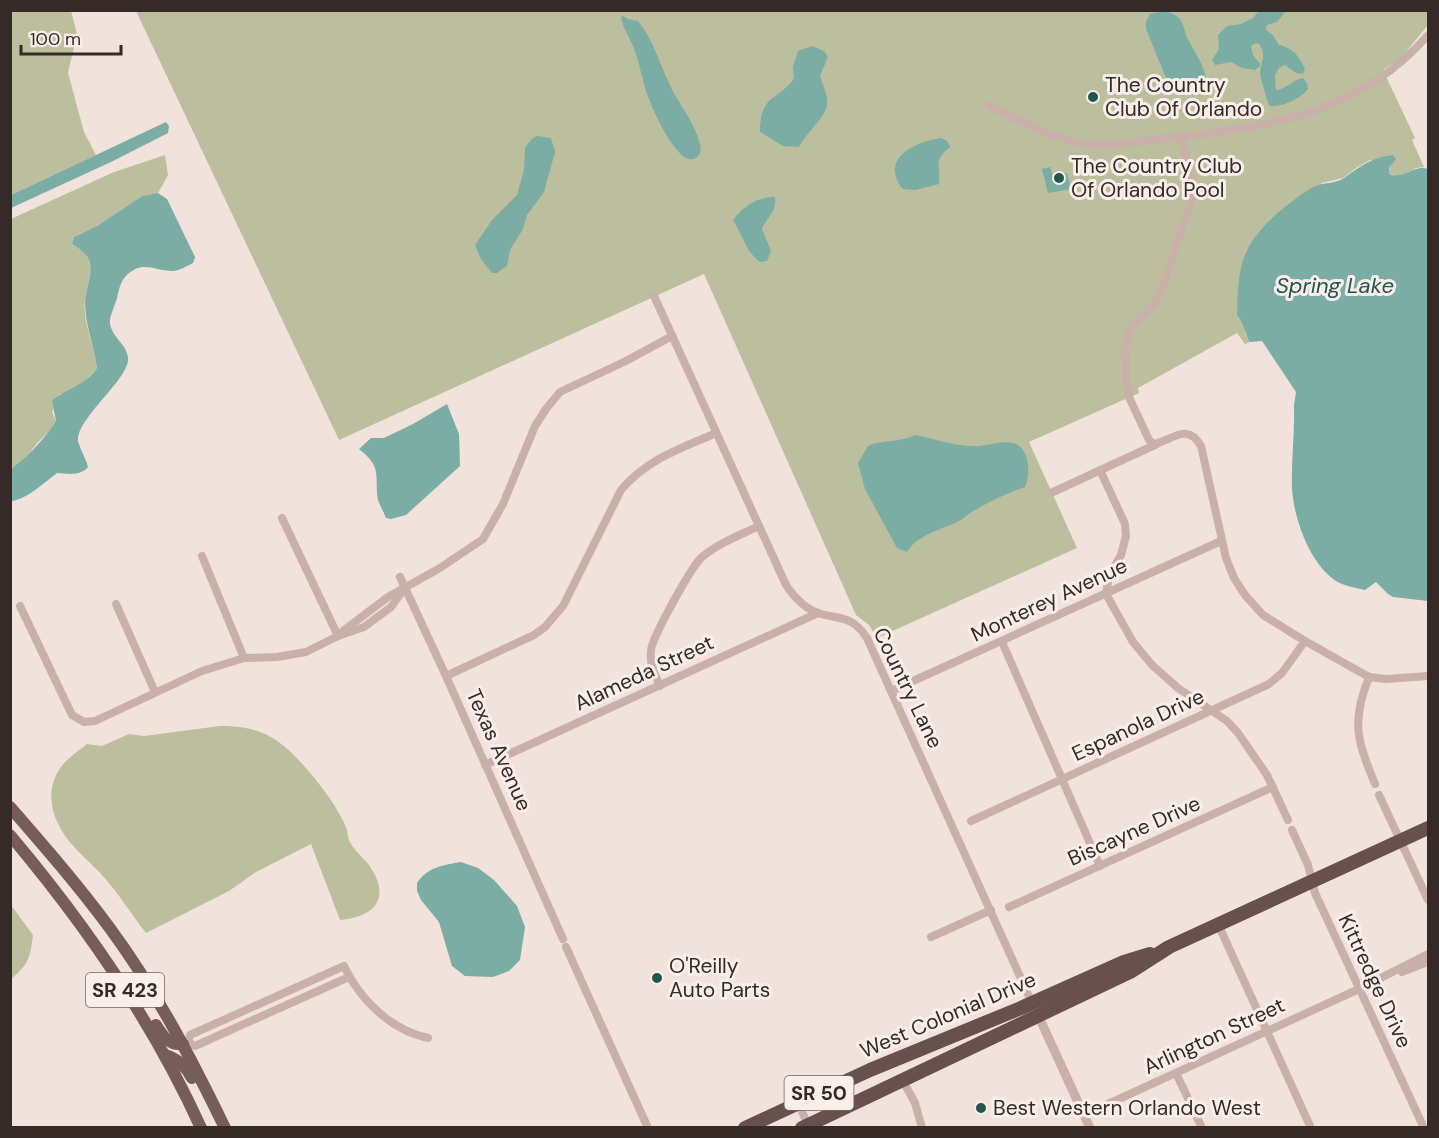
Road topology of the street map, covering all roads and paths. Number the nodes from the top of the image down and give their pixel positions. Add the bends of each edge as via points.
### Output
1 (1428, 35) edge
2 (989, 106) dead end
3 (1181, 136) junction
4 (654, 296) dead end
5 (672, 336) junction
6 (716, 433) junction
7 (1158, 444) junction
8 (1100, 470) junction
9 (1053, 492) dead end
10 (282, 518) dead end
11 (759, 526) junction
12 (1221, 541) junction
13 (202, 556) dead end
14 (400, 577) dead end
15 (405, 588) junction
16 (1106, 594) junction
17 (116, 604) dead end
18 (20, 606) dead end
19 (818, 613) junction
20 (338, 636) junction
21 (1305, 641) junction
22 (1002, 642) junction
23 (244, 658) junction
24 (447, 676) junction
25 (1428, 676) edge
26 (1369, 677) junction
27 (660, 686) junction
28 (891, 691) junction
29 (155, 692) junction
30 (1213, 710) junction
31 (485, 765) junction
32 (1063, 779) junction
33 (1375, 784) dead end
34 (1273, 787) junction
35 (1379, 795) dead end
36 (10, 807) edge
37 (1288, 820) dead end
38 (970, 821) dead end
39 (1428, 828) edge
40 (1293, 830) dead end
41 (13, 838) edge
42 (1401, 840) junction
43 (1100, 866) junction
44 (1313, 882) junction
45 (1428, 900) edge
46 (1009, 907) dead end
47 (991, 910) junction
48 (100, 915) junction
49 (1218, 924) junction
50 (931, 938) dead end
51 (99, 952) junction
52 (1428, 954) edge
53 (1428, 962) edge
54 (349, 977) junction
55 (1359, 989) junction
56 (1035, 1009) junction
57 (1267, 1031) junction
58 (428, 1038) dead end
59 (185, 1043) junction
60 (165, 1055) junction
61 (1176, 1072) junction
62 (903, 1081) junction
63 (798, 1103) junction
64 (1084, 1115) junction
65 (224, 1126) edge
66 (805, 1126) edge
67 (201, 1128) edge
68 (648, 1128) edge
69 (745, 1128) edge
70 (922, 1128) edge
71 (1090, 1128) edge
72 (1202, 1128) edge
73 (1311, 1128) edge
74 (1424, 1128) edge

1 - 3 street via 1396,68 1324,107 1268,125
2 - 3 street via 1085,144
3 - 7 street via 1194,191 1160,294 1130,328 1125,347 1130,397 1149,440
4 - 5 street, Country Lane
5 - 6 street, Country Lane
5 - 15 street via 560,392 535,426 504,504 483,539
6 - 11 street, Country Lane
6 - 24 street via 634,475 621,490 563,606 545,627
7 - 8 street
7 - 12 street via 1183,434 1197,439
8 - 9 street
8 - 16 street via 1125,524 1126,536 1109,576
10 - 20 street
11 - 19 street, Country Lane via 794,597
11 - 27 street via 718,545 689,574 651,650 652,669
12 - 16 street, Monterey Avenue
12 - 21 street via 1233,578 1245,595 1263,615
13 - 23 street
14 - 15 street, Texas Avenue
15 - 20 street
15 - 24 street, Texas Avenue
16 - 22 street, Monterey Avenue
16 - 30 street via 1133,642 1152,665 1178,688
17 - 29 street
18 - 29 street via 72,715 84,722 95,721
19 - 27 street, Alameda Street
19 - 28 street, Country Lane via 843,618 861,630
20 - 23 street via 306,652
21 - 26 street
21 - 30 street, Espanola Drive via 1269,684
22 - 28 street, Monterey Avenue
22 - 32 street
23 - 29 street
24 - 31 street, Texas Avenue
25 - 26 street
26 - 33 street via 1357,713 1358,732
27 - 31 street, Alameda Street
28 - 47 street, Country Lane
30 - 32 street, Espanola Drive
30 - 34 street via 1238,733
31 - 68 street, Texas Avenue
32 - 38 street, Espanola Drive
32 - 43 street
34 - 37 street
34 - 43 street, Biscayne Drive
35 - 42 street
36 - 48 main road, SR 423
39 - 42 highway, West Colonial Drive / SR 50
40 - 44 street, Kittredge Drive
41 - 48 main road via 44,851 90,912
41 - 51 main road, SR 423
42 - 44 highway, West Colonial Drive / SR 50
42 - 45 street
43 - 46 street, Biscayne Drive
44 - 49 highway, West Colonial Drive / SR 50
44 - 55 street, Kittredge Drive
47 - 50 street
47 - 56 street, Country Lane
48 - 59 main road, SR 423
49 - 56 highway, West Colonial Drive / SR 50 via 1124,962
49 - 57 street
51 - 59 main road via 113,960 163,1037 177,1045
51 - 60 main road, SR 423
52 - 55 street, Arlington Street
53 - 55 street, Arlington Street
54 - 58 street via 390,1022
54 - 59 street via 195,1046
54 - 59 street via 344,966 190,1035
55 - 57 street, Arlington Street
55 - 74 street, Kittredge Drive
56 - 62 highway, West Colonial Drive / SR 50
56 - 63 highway, West Colonial Drive / SR 50 via 870,1070
56 - 64 street
57 - 61 street, Arlington Street
57 - 73 street
59 - 65 main road, SR 423
60 - 65 main road via 184,1065 211,1117
60 - 67 main road, SR 423
61 - 64 street, Arlington Street
61 - 72 street
62 - 66 highway, West Colonial Drive / SR 50
62 - 70 street
63 - 66 street
63 - 69 highway, West Colonial Drive / SR 50
64 - 71 street

